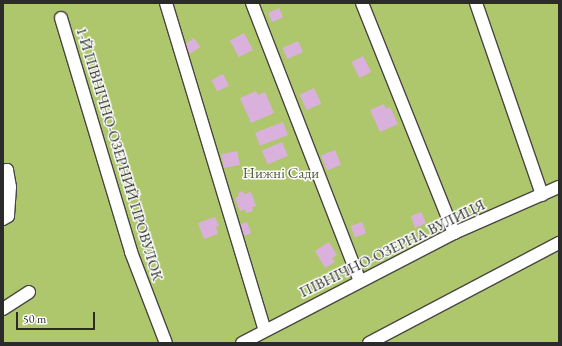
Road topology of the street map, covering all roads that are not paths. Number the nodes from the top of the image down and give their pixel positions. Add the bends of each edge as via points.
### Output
1 (166, 3) edge
2 (252, 3) edge
3 (362, 3) edge
4 (476, 3) edge
5 (61, 18) dead end
6 (3, 173) edge
7 (559, 187) edge
8 (542, 195) junction
9 (3, 219) edge
10 (454, 233) junction
11 (559, 243) edge
12 (360, 281) junction
13 (29, 292) dead end
14 (3, 309) edge
15 (265, 330) junction
16 (166, 343) edge
17 (242, 343) edge
18 (368, 343) edge

1 - 15 street
2 - 12 street
3 - 10 street
4 - 8 street
5 - 16 street, 1-Й ПІВНІЧНО-ОЗЕРНИЙ ПРОВУЛОК via 130,252
6 - 9 street via 7,170 10,187 8,216
7 - 8 street, ПІВНІЧНО-ОЗЕРНА ВУЛИЦЯ
8 - 10 street, ПІВНІЧНО-ОЗЕРНА ВУЛИЦЯ
10 - 12 street, ПІВНІЧНО-ОЗЕРНА ВУЛИЦЯ
11 - 18 street
12 - 15 street, ПІВНІЧНО-ОЗЕРНА ВУЛИЦЯ
13 - 14 street
15 - 17 street, ПІВНІЧНО-ОЗЕРНА ВУЛИЦЯ

